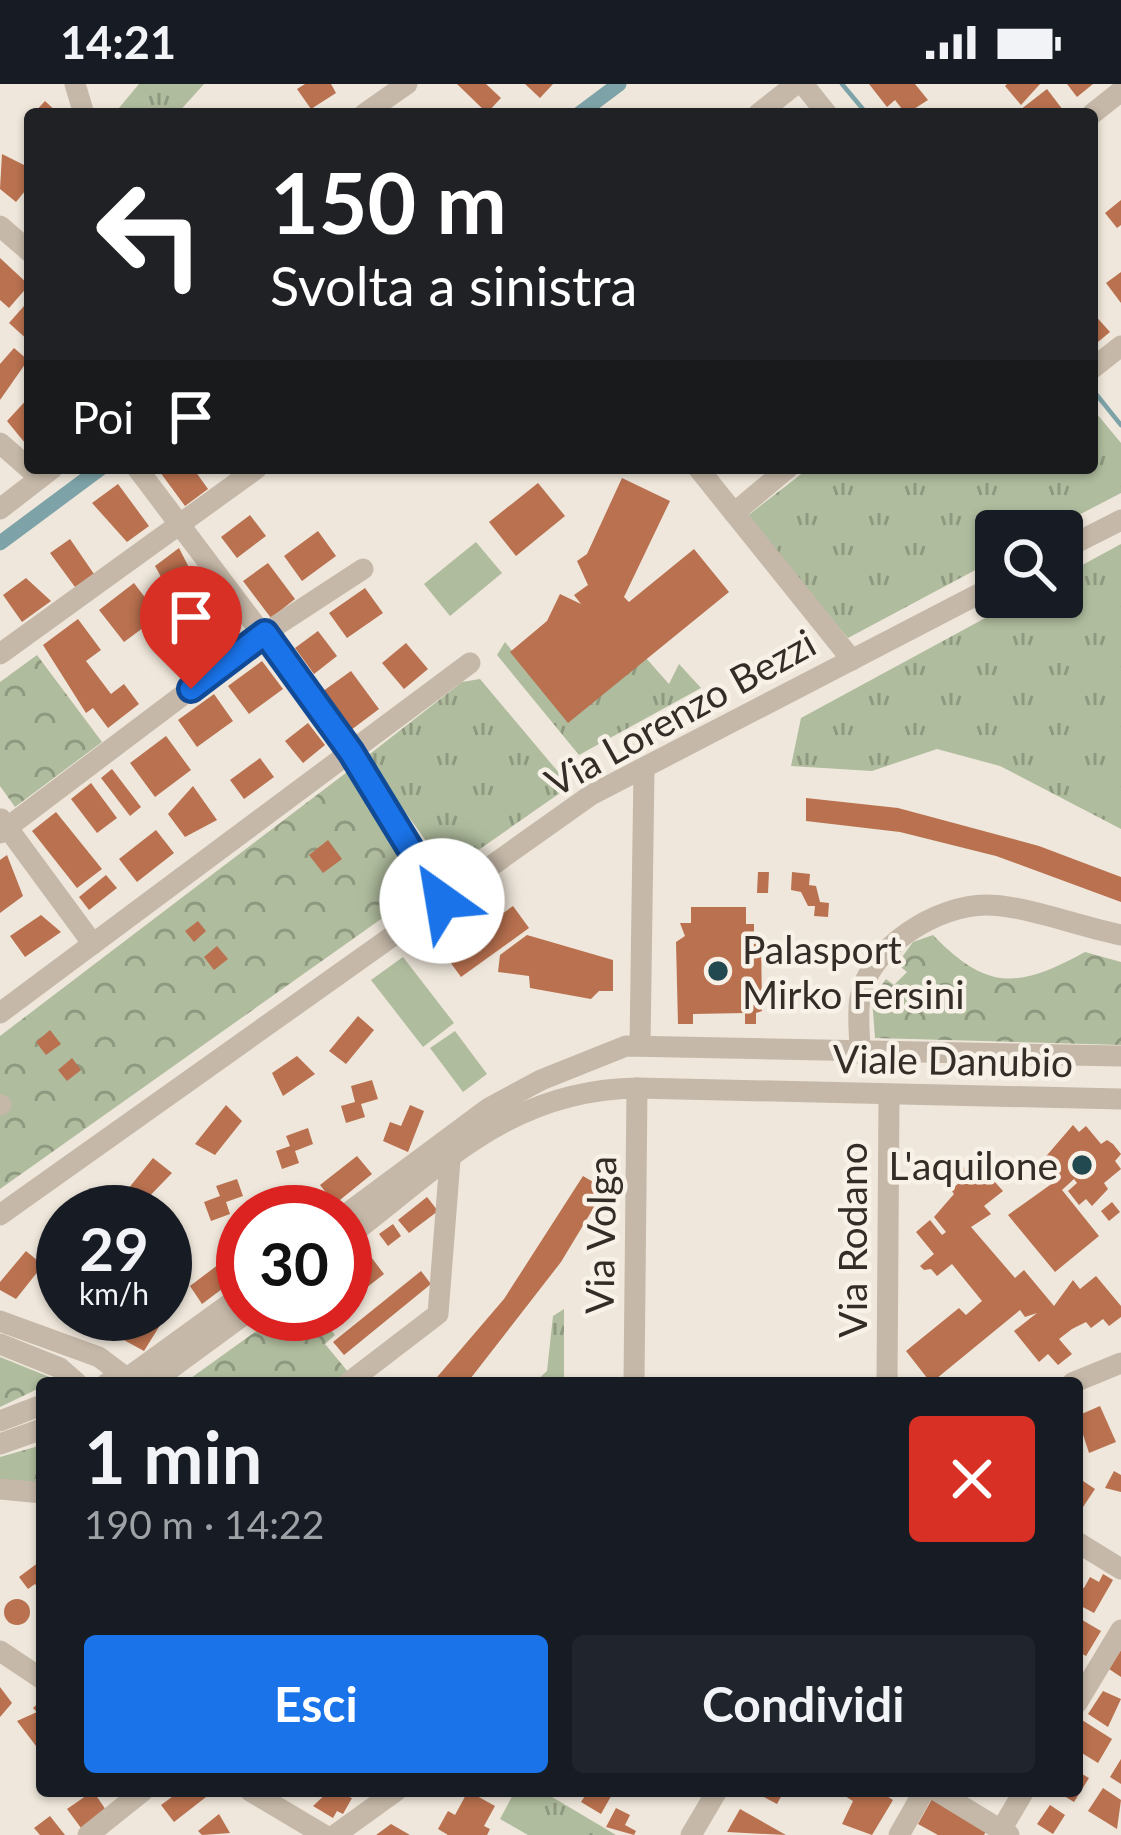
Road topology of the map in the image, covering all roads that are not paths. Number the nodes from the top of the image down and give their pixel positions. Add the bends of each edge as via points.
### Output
1 (407, 84) edge
2 (800, 84) edge
3 (373, 108) edge
4 (766, 108) edge
5 (822, 108) edge
6 (0, 226) edge
7 (24, 247) edge
8 (46, 474) edge
9 (142, 474) edge
10 (249, 474) edge
11 (703, 474) edge
12 (781, 474) edge
13 (0, 509) edge
14 (734, 513) junction
15 (1121, 520) edge
16 (180, 524) junction
17 (1083, 539) edge
18 (363, 569) dead end
19 (975, 596) edge
20 (265, 633) junction
21 (0, 654) edge
22 (852, 660) junction
23 (470, 663) dead end
24 (351, 752) junction
25 (644, 769) junction
26 (2, 827) edge
27 (442, 901) junction
28 (1121, 935) edge
29 (93, 944) junction
30 (0, 1013) edge
31 (640, 1046) junction
32 (739, 1049) junction
33 (783, 1052) junction
34 (860, 1054) junction
35 (1121, 1056) edge
36 (596, 1057) junction
37 (608, 1088) junction
38 (637, 1088) junction
39 (741, 1089) junction
40 (784, 1091) junction
41 (889, 1096) junction
42 (1121, 1099) edge
43 (450, 1160) junction
44 (372, 1195) edge
45 (0, 1215) edge
46 (372, 1219) edge
47 (216, 1316) edge
48 (0, 1321) edge
49 (216, 1332) edge
50 (0, 1344) edge
51 (1121, 1363) edge
52 (70, 1377) edge
53 (132, 1377) edge
54 (143, 1377) edge
55 (144, 1377) edge
56 (356, 1377) edge
57 (634, 1377) edge
58 (887, 1377) edge
59 (1083, 1379) edge
60 (36, 1407) edge
61 (0, 1421) edge
62 (36, 1431) edge
63 (0, 1444) edge
64 (0, 1489) edge
65 (36, 1492) edge
66 (1083, 1546) edge
67 (1121, 1569) edge
68 (1121, 1630) edge
69 (0, 1651) edge
70 (36, 1675) edge
71 (1083, 1693) edge
72 (136, 1797) edge
73 (260, 1797) edge
74 (388, 1797) edge
75 (714, 1797) edge
76 (921, 1797) edge
77 (947, 1797) edge
78 (1021, 1797) edge
79 (1005, 1833) edge
80 (88, 1835) edge
81 (324, 1835) edge
82 (334, 1835) edge
83 (692, 1835) edge
84 (899, 1835) edge

1 - 3 street
2 - 4 street
2 - 5 street
6 - 7 street
8 - 13 street
9 - 16 street
10 - 16 street
11 - 14 street
12 - 14 street
14 - 22 street
15 - 17 street
16 - 20 street
16 - 21 street
18 - 20 street
19 - 22 street, Via Lorenzo Bezzi
20 - 24 street
20 - 26 street
22 - 25 street, Via Lorenzo Bezzi
23 - 24 street
24 - 27 street
24 - 29 street
25 - 27 street, Via Lorenzo Bezzi via 591,794
25 - 31 street
26 - 29 street
27 - 45 street, Via Lorenzo Bezzi
28 - 34 street via 992,905 918,926 863,988
29 - 30 street
31 - 32 street, Viale Danubio
31 - 36 street, Viale Danubio
32 - 33 street, Viale Danubio
32 - 39 street via 750,1069
33 - 34 street, Viale Danubio
33 - 40 street, Viale Danubio via 774,1072
34 - 35 street, Viale Danubio
36 - 37 street via 592,1073
36 - 44 street, Viale Danubio via 489,1108
37 - 38 street, Viale Danubio
37 - 43 street, Viale Danubio via 530,1106
38 - 39 street, Viale Danubio
38 - 57 street, Via Volga
39 - 40 street, Viale Danubio
40 - 41 street, Viale Danubio
41 - 42 street, Viale Danubio
41 - 58 street, Via Rodano
43 - 46 street, Viale Danubio
43 - 56 street via 438,1314
47 - 54 street
48 - 53 street
49 - 55 street
50 - 52 street
51 - 59 street
60 - 61 street
62 - 63 street
64 - 65 street
66 - 67 street
68 - 71 street
69 - 70 street
72 - 80 street
73 - 81 street
74 - 82 street
75 - 83 street
76 - 84 street
77 - 79 street
78 - 79 street

